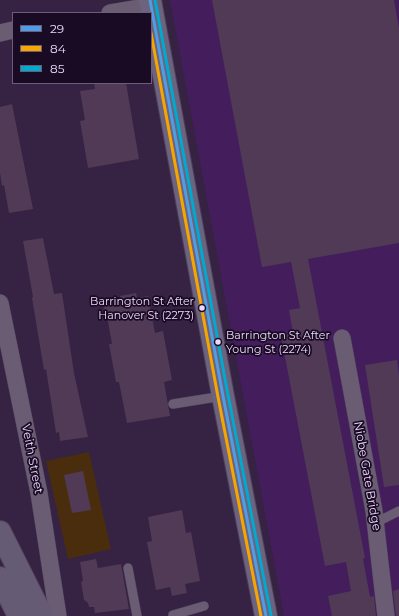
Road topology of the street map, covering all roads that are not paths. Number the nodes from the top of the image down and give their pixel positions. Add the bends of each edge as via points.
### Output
1 (151, 3) edge
2 (114, 12) edge
3 (12, 30) edge
4 (0, 33) edge
5 (0, 303) edge
6 (342, 338) dead end
7 (223, 396) junction
8 (172, 404) dead end
9 (399, 511) edge
10 (375, 523) junction
11 (0, 532) edge
12 (128, 568) dead end
13 (0, 578) edge
14 (204, 606) dead end
15 (19, 616) edge
16 (42, 616) edge
17 (58, 616) edge
18 (137, 616) edge
19 (173, 616) edge
20 (266, 616) edge
21 (386, 616) edge

1 - 2 street
1 - 7 main road
3 - 4 street
5 - 17 street, Veith Street via 39,493
6 - 10 street, Niobe Gate Bridge
7 - 8 lane
7 - 20 main road
9 - 10 lane
10 - 21 street, Niobe Gate Bridge
11 - 16 street
12 - 18 lane
13 - 15 street
14 - 19 lane

